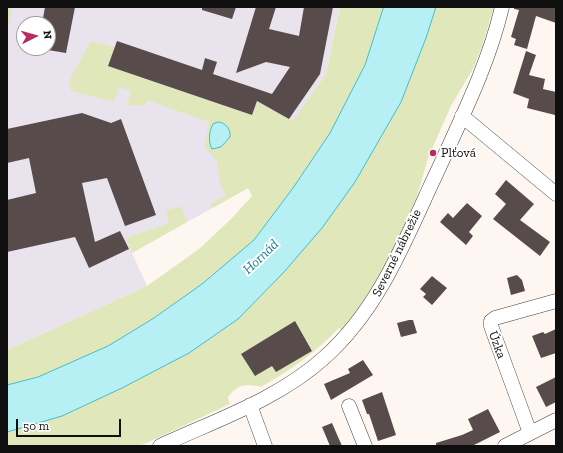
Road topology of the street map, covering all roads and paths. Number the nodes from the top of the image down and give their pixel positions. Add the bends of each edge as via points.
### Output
1 (502, 7) edge
2 (462, 116) junction
3 (556, 194) edge
4 (556, 300) edge
5 (250, 405) junction
6 (349, 406) dead end
7 (556, 420) edge
8 (530, 433) junction
9 (160, 446) edge
10 (265, 446) edge
11 (365, 446) edge
12 (505, 446) edge

1 - 2 street, Severné nábrežie via 485,60
2 - 3 street
2 - 5 street, Severné nábrežie via 390,273 364,315 324,358 276,391
4 - 8 street, Úzka via 495,318 490,326
5 - 9 street, Severné nábrežie
5 - 10 street
6 - 11 street
7 - 8 street
8 - 12 street

